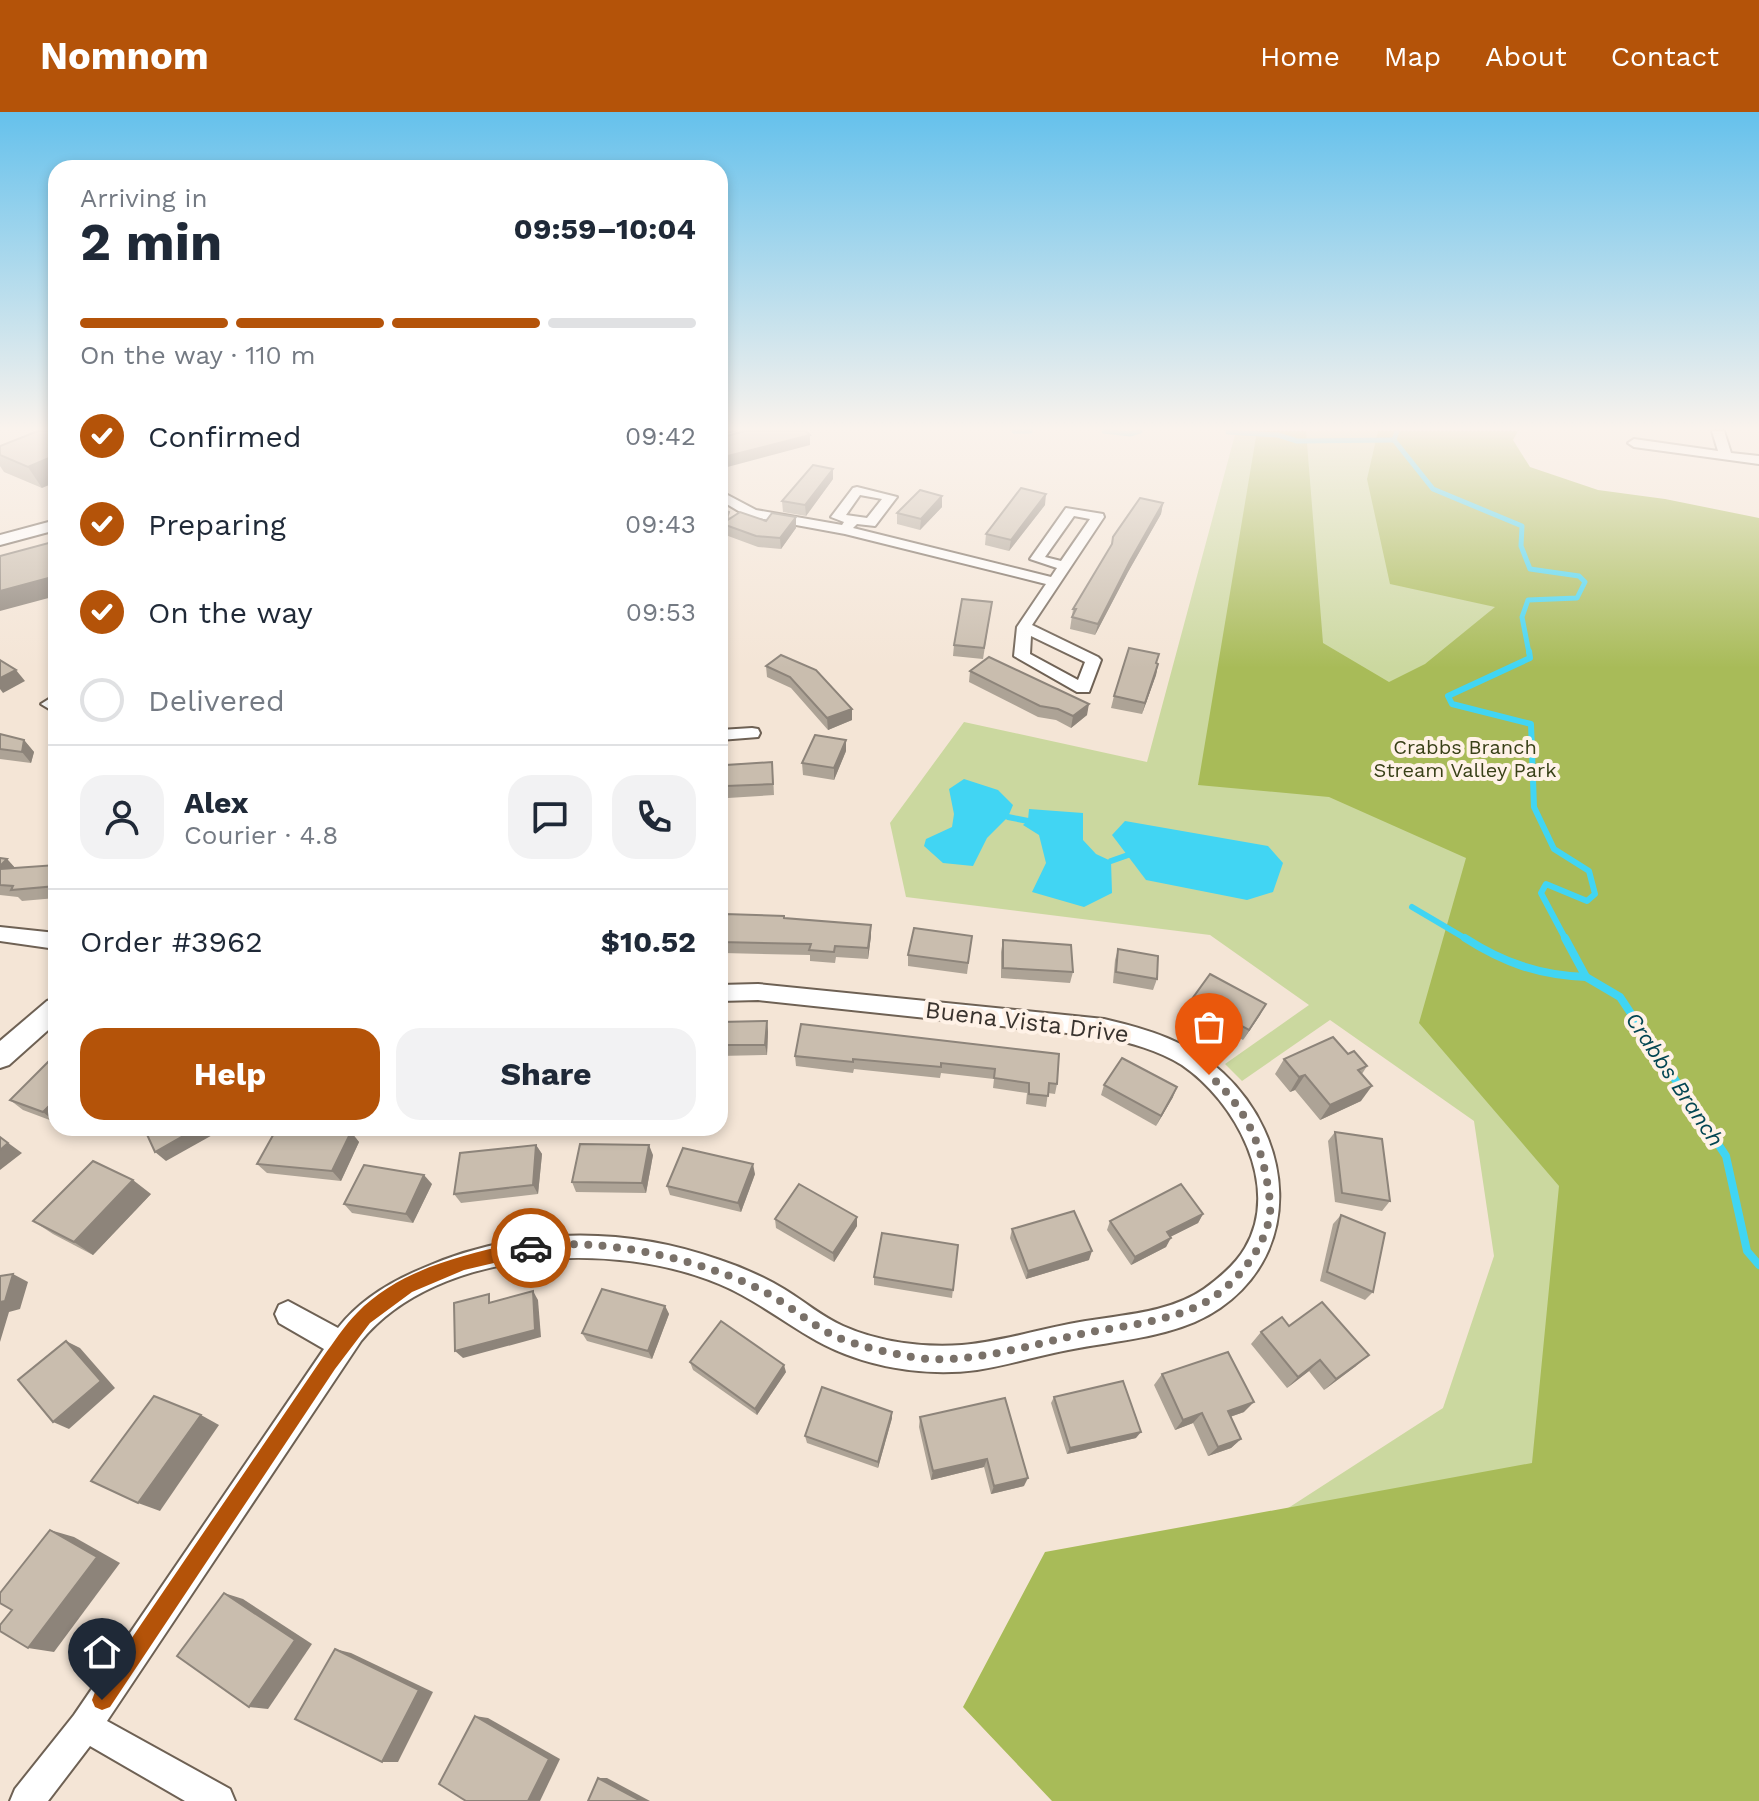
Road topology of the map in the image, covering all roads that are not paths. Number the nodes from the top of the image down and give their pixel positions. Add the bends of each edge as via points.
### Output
1 (746, 510) edge
2 (48, 527) edge
3 (0, 540) edge
4 (1064, 566) dead end
5 (1053, 582) junction
6 (1024, 627) junction
7 (752, 733) dead end
8 (728, 734) edge
9 (0, 934) edge
10 (48, 940) edge
11 (728, 993) edge
12 (48, 1015) edge
13 (0, 1057) edge
14 (288, 1314) dead end
15 (343, 1345) junction
16 (85, 1726) junction
17 (27, 1801) edge
18 (218, 1801) edge

1 - 5 street via 849,525
2 - 3 street
4 - 5 street
5 - 6 street
6 - 6 street via 1093,660 1083,689 1022,656
7 - 8 street
9 - 10 street
11 - 15 street, Buena Vista Drive via 774,993 1104,1028 1144,1037 1193,1061 1225,1089 1250,1123 1265,1163 1270,1207 1259,1248 1234,1281 1200,1306 963,1358 911,1357 837,1337 764,1291 700,1265 611,1246 538,1246 463,1263 407,1287 364,1317
12 - 13 street
14 - 15 street
15 - 16 street, Buena Vista Drive
16 - 17 street, Buena Vista Drive
16 - 18 street

